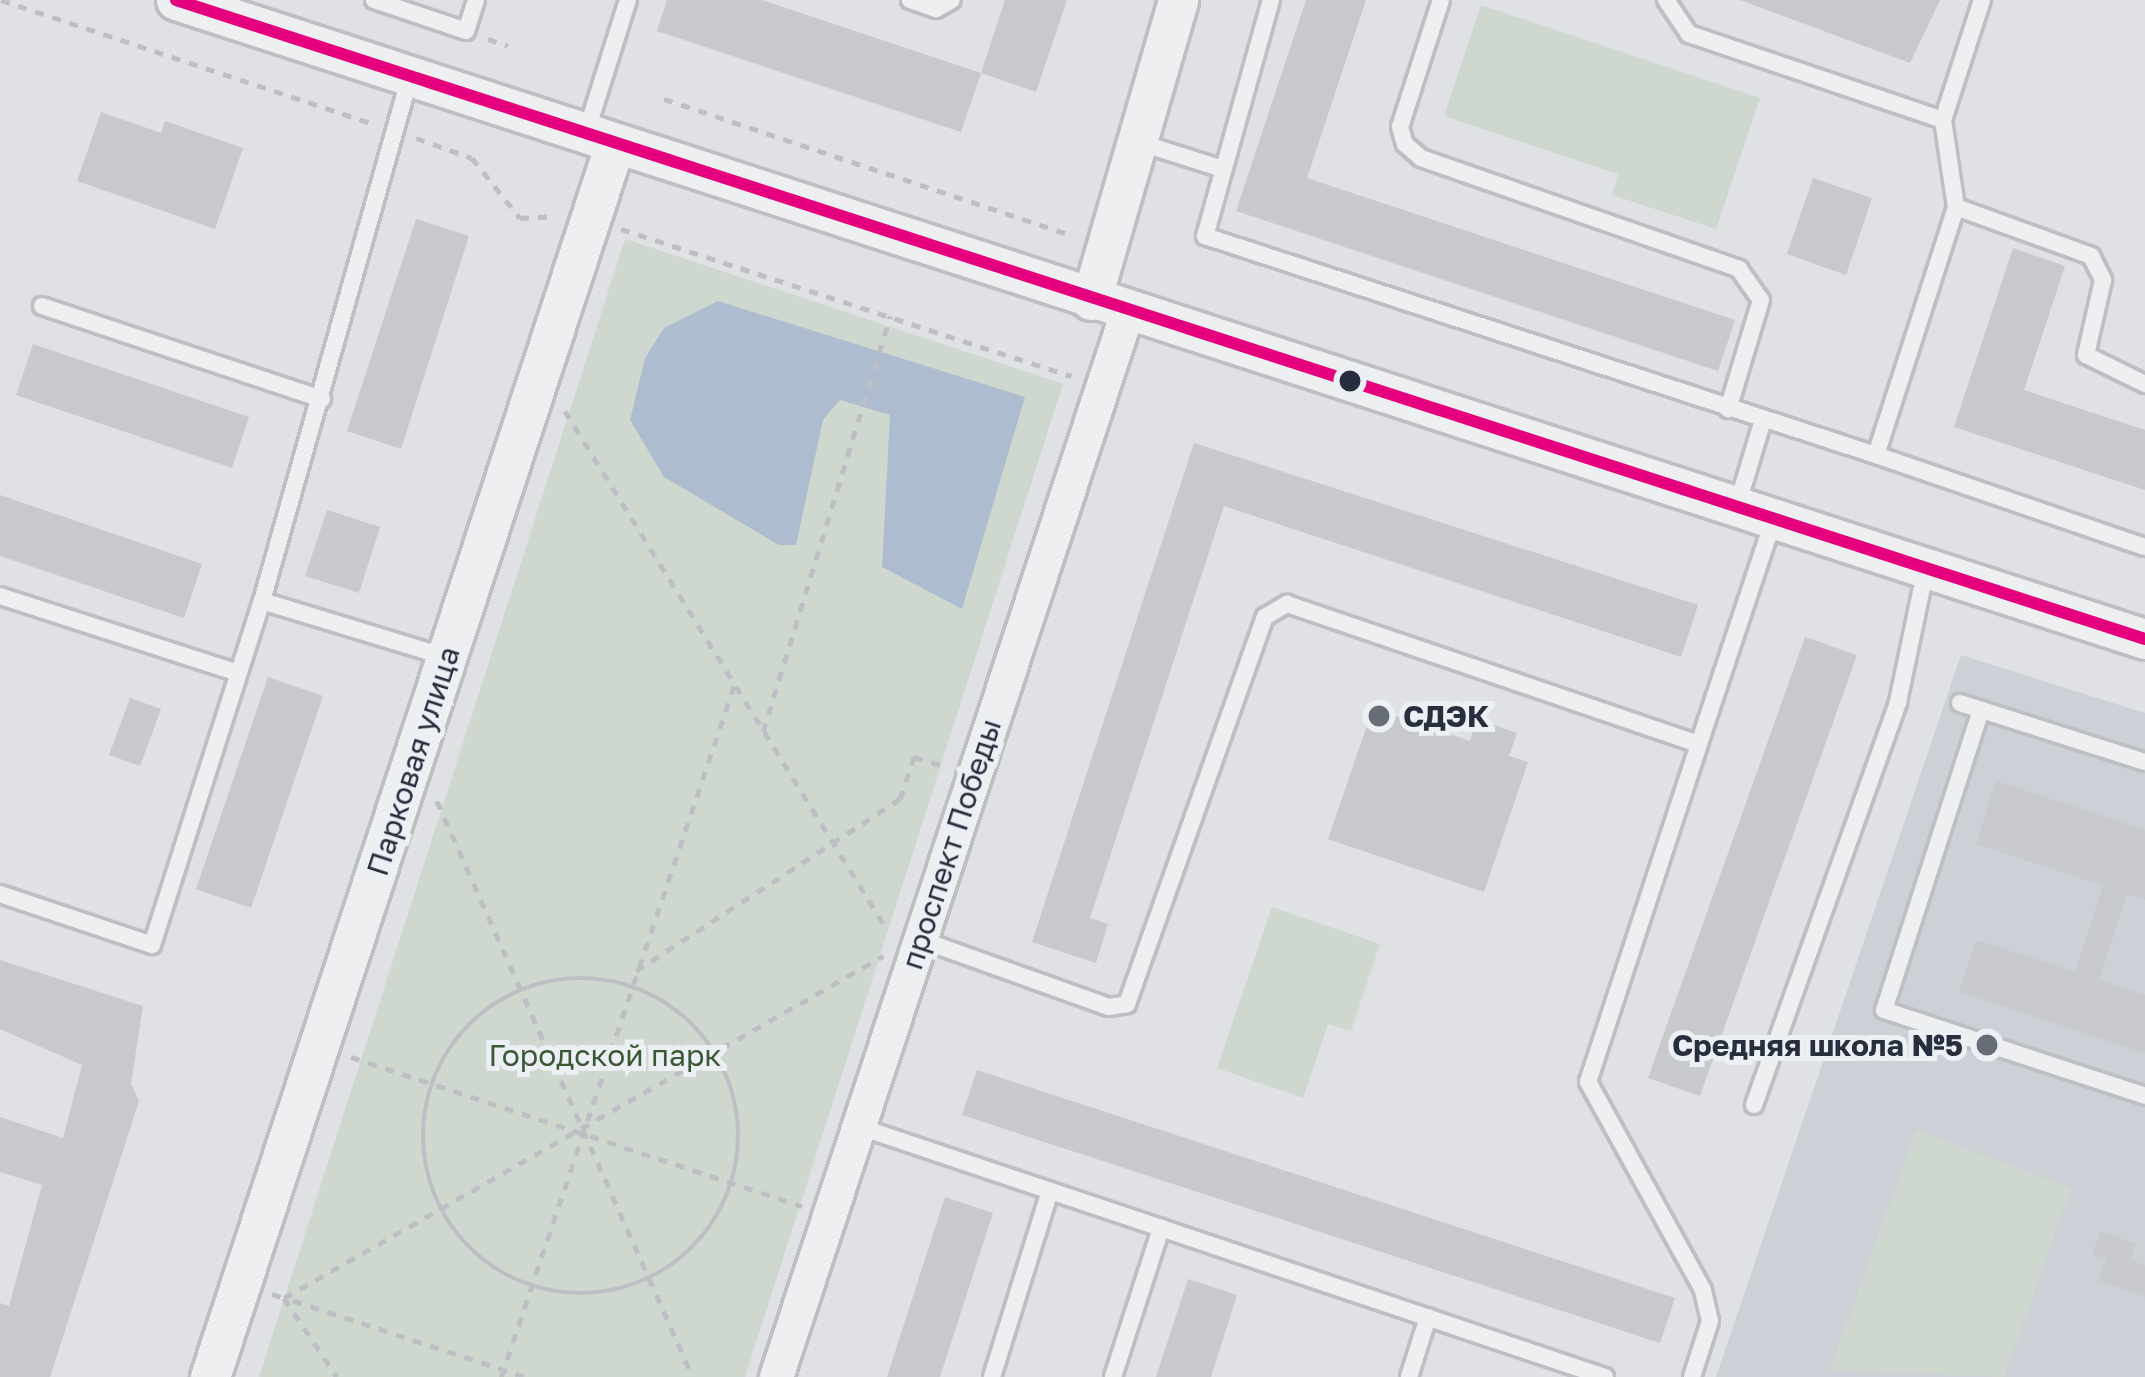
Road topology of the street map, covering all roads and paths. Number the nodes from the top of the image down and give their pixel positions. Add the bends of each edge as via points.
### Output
1 (1, 0) edge
2 (374, 0) edge
3 (476, 0) edge
4 (628, 0) edge
5 (910, 0) edge
6 (952, 0) edge
7 (1178, 0) edge
8 (1271, 0) edge
9 (1441, 0) edge
10 (1666, 0) edge
11 (1982, 0) edge
12 (183, 1) edge
13 (410, 76) junction
14 (664, 99) dead end
15 (1943, 120) junction
16 (393, 130) junction
17 (600, 139) junction
18 (1136, 142) junction
19 (1217, 167) junction
20 (1956, 207) junction
21 (554, 216) dead end
22 (1106, 247) junction
23 (612, 250) dead end
24 (42, 306) dead end
25 (1109, 306) junction
26 (890, 316) junction
27 (1075, 377) dead end
28 (2145, 384) edge
29 (322, 399) junction
30 (1728, 409) junction
31 (1763, 420) junction
32 (554, 426) dead end
33 (1876, 455) junction
34 (1755, 513) junction
35 (2145, 547) edge
36 (1926, 568) junction
37 (0, 596) edge
38 (262, 601) junction
39 (2145, 639) edge
40 (446, 658) junction
41 (238, 673) junction
42 (734, 686) dead end
43 (1960, 703) dead end
44 (1981, 710) junction
45 (763, 732) junction
46 (1699, 744) junction
47 (2145, 762) edge
48 (951, 769) dead end
49 (426, 815) dead end
50 (833, 843) junction
51 (0, 894) edge
52 (902, 944) junction
53 (637, 971) junction
54 (631, 988) junction
55 (518, 991) junction
56 (340, 1053) junction
57 (717, 1055) junction
58 (431, 1084) junction
59 (2145, 1096) edge
60 (1754, 1105) dead end
61 (857, 1126) junction
62 (581, 1133) junction
63 (732, 1183) junction
64 (1050, 1191) junction
65 (808, 1208) dead end
66 (442, 1210) junction
67 (1161, 1228) junction
68 (277, 1271) dead end
69 (648, 1279) junction
70 (532, 1286) junction
71 (270, 1293) dead end
72 (284, 1298) junction
73 (1428, 1317) junction
74 (503, 1374) edge
75 (210, 1377) edge
76 (337, 1377) edge
77 (524, 1377) edge
78 (693, 1377) edge
79 (776, 1377) edge
80 (992, 1377) edge
81 (1112, 1377) edge
82 (1409, 1377) edge
83 (1605, 1377) edge
84 (1692, 1377) edge

1 - 16 path
2 - 3 lane via 466,31
4 - 17 lane
5 - 6 lane via 936,9
7 - 18 street
8 - 19 lane
9 - 30 lane via 1400,127 1405,144 1421,158 1739,269 1761,300
10 - 15 lane via 1689,34
11 - 15 lane
12 - 13 street
13 - 16 lane
13 - 17 street
14 - 22 path
15 - 20 lane
16 - 21 path via 472,158 520,218
16 - 29 lane
17 - 25 street
17 - 40 street, Парковая улица
18 - 19 lane
18 - 22 street
19 - 30 lane via 1201,223 1219,244
20 - 28 lane via 2091,256 2103,280 2086,355
20 - 33 lane
22 - 25 street
23 - 26 path via 619,229
24 - 29 lane
25 - 34 street
25 - 52 street, проспект Победы
26 - 27 path
26 - 45 path
29 - 38 lane
30 - 31 lane
31 - 33 lane
31 - 34 lane
32 - 45 path via 562,405
33 - 35 lane
34 - 36 street
34 - 46 lane
36 - 39 street
36 - 60 lane via 1898,702
37 - 41 lane
38 - 40 lane
38 - 41 lane
40 - 56 street, Парковая улица
41 - 51 lane via 152,945
42 - 53 path
43 - 44 lane
44 - 47 lane
44 - 59 lane via 1884,1010
45 - 50 path
46 - 52 lane via 1287,604 1265,617 1127,1004 1109,1007
46 - 84 lane via 1588,1082 1708,1306
48 - 50 path via 914,757 900,799
49 - 55 path via 434,794
50 - 52 path
50 - 53 path
52 - 57 path
52 - 61 street, проспект Победы
53 - 54 path
54 - 55 path via 563,979
54 - 57 path via 688,1020
54 - 62 path
55 - 58 path via 481,1013
55 - 62 path
56 - 58 path
56 - 75 street, Парковая улица
57 - 62 path
57 - 63 path via 734,1097
58 - 62 path
58 - 66 path via 422,1131
61 - 64 lane
61 - 79 street, проспект Победы
62 - 63 path
62 - 66 path
62 - 69 path
62 - 70 path
63 - 65 path
63 - 69 path via 711,1227
64 - 67 lane
64 - 80 lane
66 - 70 path via 473,1252
66 - 72 path
67 - 73 lane
67 - 81 lane
68 - 71 path
69 - 70 path via 598,1294
69 - 78 path
70 - 74 path
72 - 74 path
72 - 76 path
73 - 82 lane
73 - 83 lane
74 - 77 path

